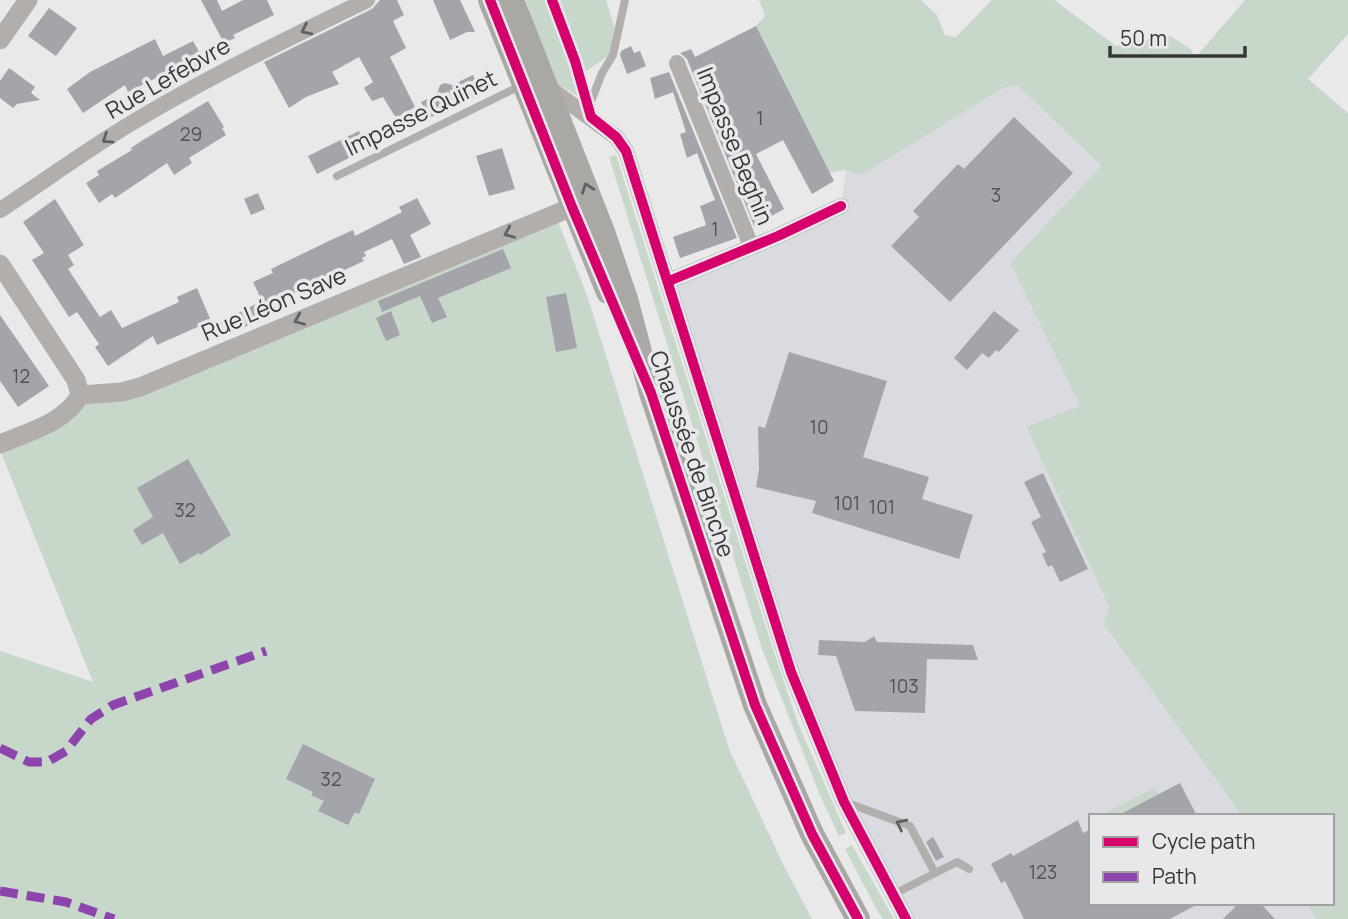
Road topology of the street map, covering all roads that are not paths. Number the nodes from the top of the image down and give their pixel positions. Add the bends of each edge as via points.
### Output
1 (28, 0) edge
2 (367, 0) edge
3 (489, 0) edge
4 (512, 0) edge
5 (625, 0) edge
6 (0, 40) edge
7 (677, 63) dead end
8 (535, 85) junction
9 (592, 99) dead end
10 (337, 176) dead end
11 (841, 206) dead end
12 (572, 207) junction
13 (0, 210) edge
14 (751, 246) junction
15 (0, 264) edge
16 (669, 281) junction
17 (626, 299) junction
18 (651, 393) junction
19 (80, 395) junction
20 (0, 444) edge
21 (844, 802) junction
22 (969, 869) dead end
23 (935, 873) junction
24 (892, 895) junction
25 (859, 919) edge
26 (906, 919) edge

1 - 6 street
2 -> 13 street, Rue Lefebvre via 166,103
3 - 8 main road, Chaussée de Binche
4 - 8 main road, Chaussée de Binche
5 - 9 lane via 613,55
7 - 14 street, Impasse Beghin
8 - 10 lane, Impasse Quinet
8 - 12 main road, Chaussée de Binche
8 - 16 street, Chaussée de Binche via 616,137 626,151
17 -> 8 main road, Chaussée de Binche via 583,178
11 - 14 street
12 - 17 street, Chaussée de Binche via 584,219
12 - 18 main road, Chaussée de Binche
12 -> 19 street, Rue Léon Save via 140,387
14 - 16 street
15 - 19 street via 76,380
16 - 21 street, Chaussée de Binche via 791,673
17 - 18 main road, Chaussée de Binche
18 - 25 main road, Chaussée de Binche via 755,705 812,834
19 - 20 street via 74,407 58,419
23 -> 21 lane via 910,826
21 - 24 street, Chaussée de Binche
22 - 23 lane via 957,862
23 - 24 lane
24 - 26 street, Chaussée de Binche

